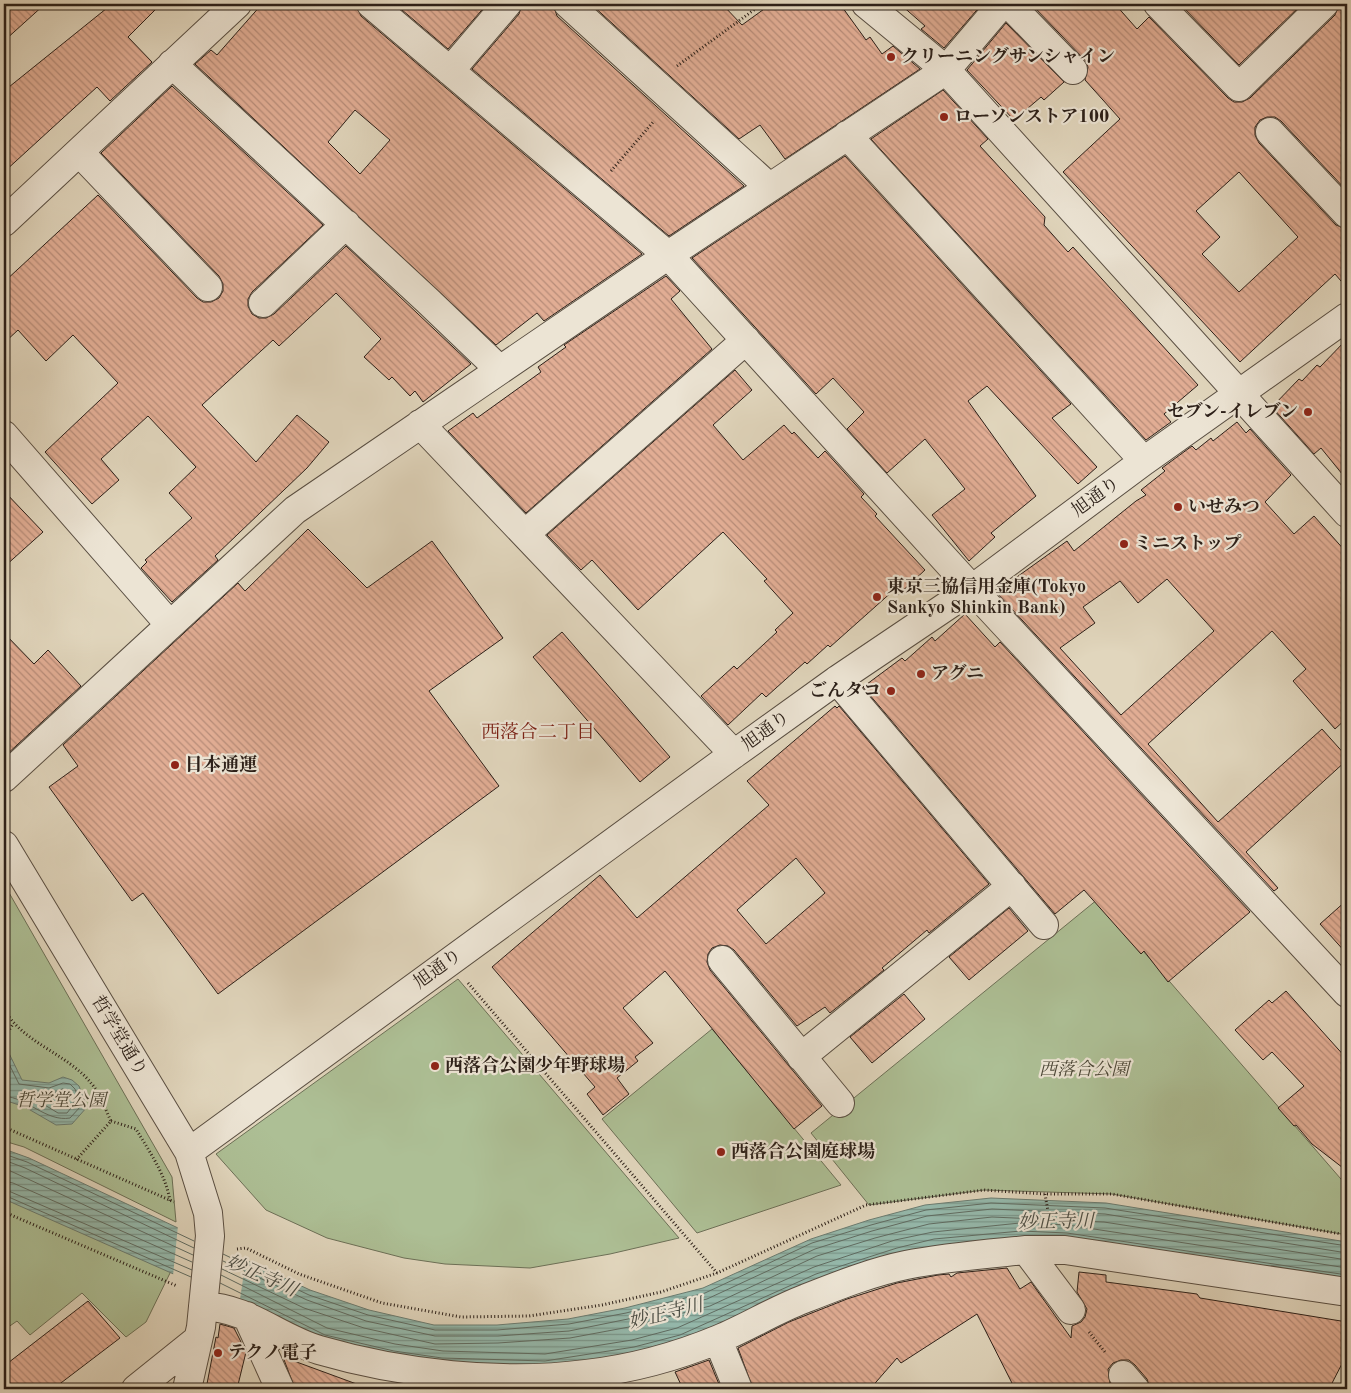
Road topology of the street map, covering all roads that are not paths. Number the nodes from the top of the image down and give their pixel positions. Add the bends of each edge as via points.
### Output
1 (237, 4) edge
2 (371, 4) edge
3 (507, 4) edge
4 (568, 4) edge
5 (866, 4) edge
6 (1002, 4) edge
7 (1009, 4) edge
8 (1158, 4) edge
9 (1324, 4) edge
10 (172, 64) junction
11 (450, 70) junction
12 (946, 70) junction
13 (1073, 70) dead end
14 (1270, 132) dead end
15 (847, 135) junction
16 (79, 152) junction
17 (769, 187) junction
18 (1347, 214) edge
19 (4, 222) edge
20 (346, 224) junction
21 (667, 256) junction
22 (208, 286) dead end
23 (263, 302) dead end
24 (1347, 318) edge
25 (746, 340) junction
26 (500, 370) junction
27 (1239, 394) junction
28 (420, 424) junction
29 (4, 435) edge
30 (1144, 461) junction
31 (1347, 513) edge
32 (525, 534) junction
33 (972, 589) junction
34 (170, 626) junction
35 (837, 680) junction
36 (734, 754) junction
37 (4, 778) edge
38 (4, 844) edge
39 (1012, 886) junction
40 (1044, 925) dead end
41 (722, 960) dead end
42 (1347, 993) edge
43 (801, 1057) junction
44 (840, 1103) dead end
45 (189, 1152) junction
46 (1026, 1250) junction
47 (1347, 1292) edge
48 (197, 1295) junction
49 (1071, 1310) road end
50 (246, 1316) junction
51 (197, 1340) junction
52 (718, 1340) junction
53 (433, 1380) edge
54 (136, 1389) edge
55 (186, 1389) edge
56 (280, 1389) edge
57 (738, 1389) edge

1 - 10 street
2 - 11 street
3 - 11 street
4 - 17 street
5 - 12 street
6 - 12 street
7 - 13 street
8 - 9 street via 1238,87
10 - 16 street
10 - 20 street
11 - 21 street
12 - 15 street
12 - 27 street
14 - 18 street
15 - 17 street
15 - 30 street
16 - 19 street
16 - 22 street
17 - 21 street
20 - 23 street
20 - 26 street
21 - 25 street
21 - 26 street
24 - 27 street, 旭通り
25 - 32 street
25 - 33 street
26 - 28 street
27 - 30 street, 旭通り
27 - 31 street
28 - 32 street
28 - 34 street via 296,510
29 - 34 street
30 - 33 street, 旭通り
32 - 36 street
33 - 35 street, 旭通り
33 - 42 street
34 - 37 street
35 - 36 street, 旭通り
35 - 39 street
36 - 45 street, 旭通り
38 - 45 street, 哲学堂通り
39 - 40 street
39 - 43 street
41 - 43 street
43 - 44 street
45 - 48 street, 哲学堂通り via 221,1243
46 - 47 street via 1065,1250
46 - 49 street
46 - 52 street via 957,1256 904,1266 802,1299
48 - 50 street
48 - 51 street
50 - 53 street via 316,1350
50 - 56 street
51 - 54 street
51 - 55 street
52 - 53 street via 650,1361 587,1374 520,1379 457,1376
52 - 57 street

